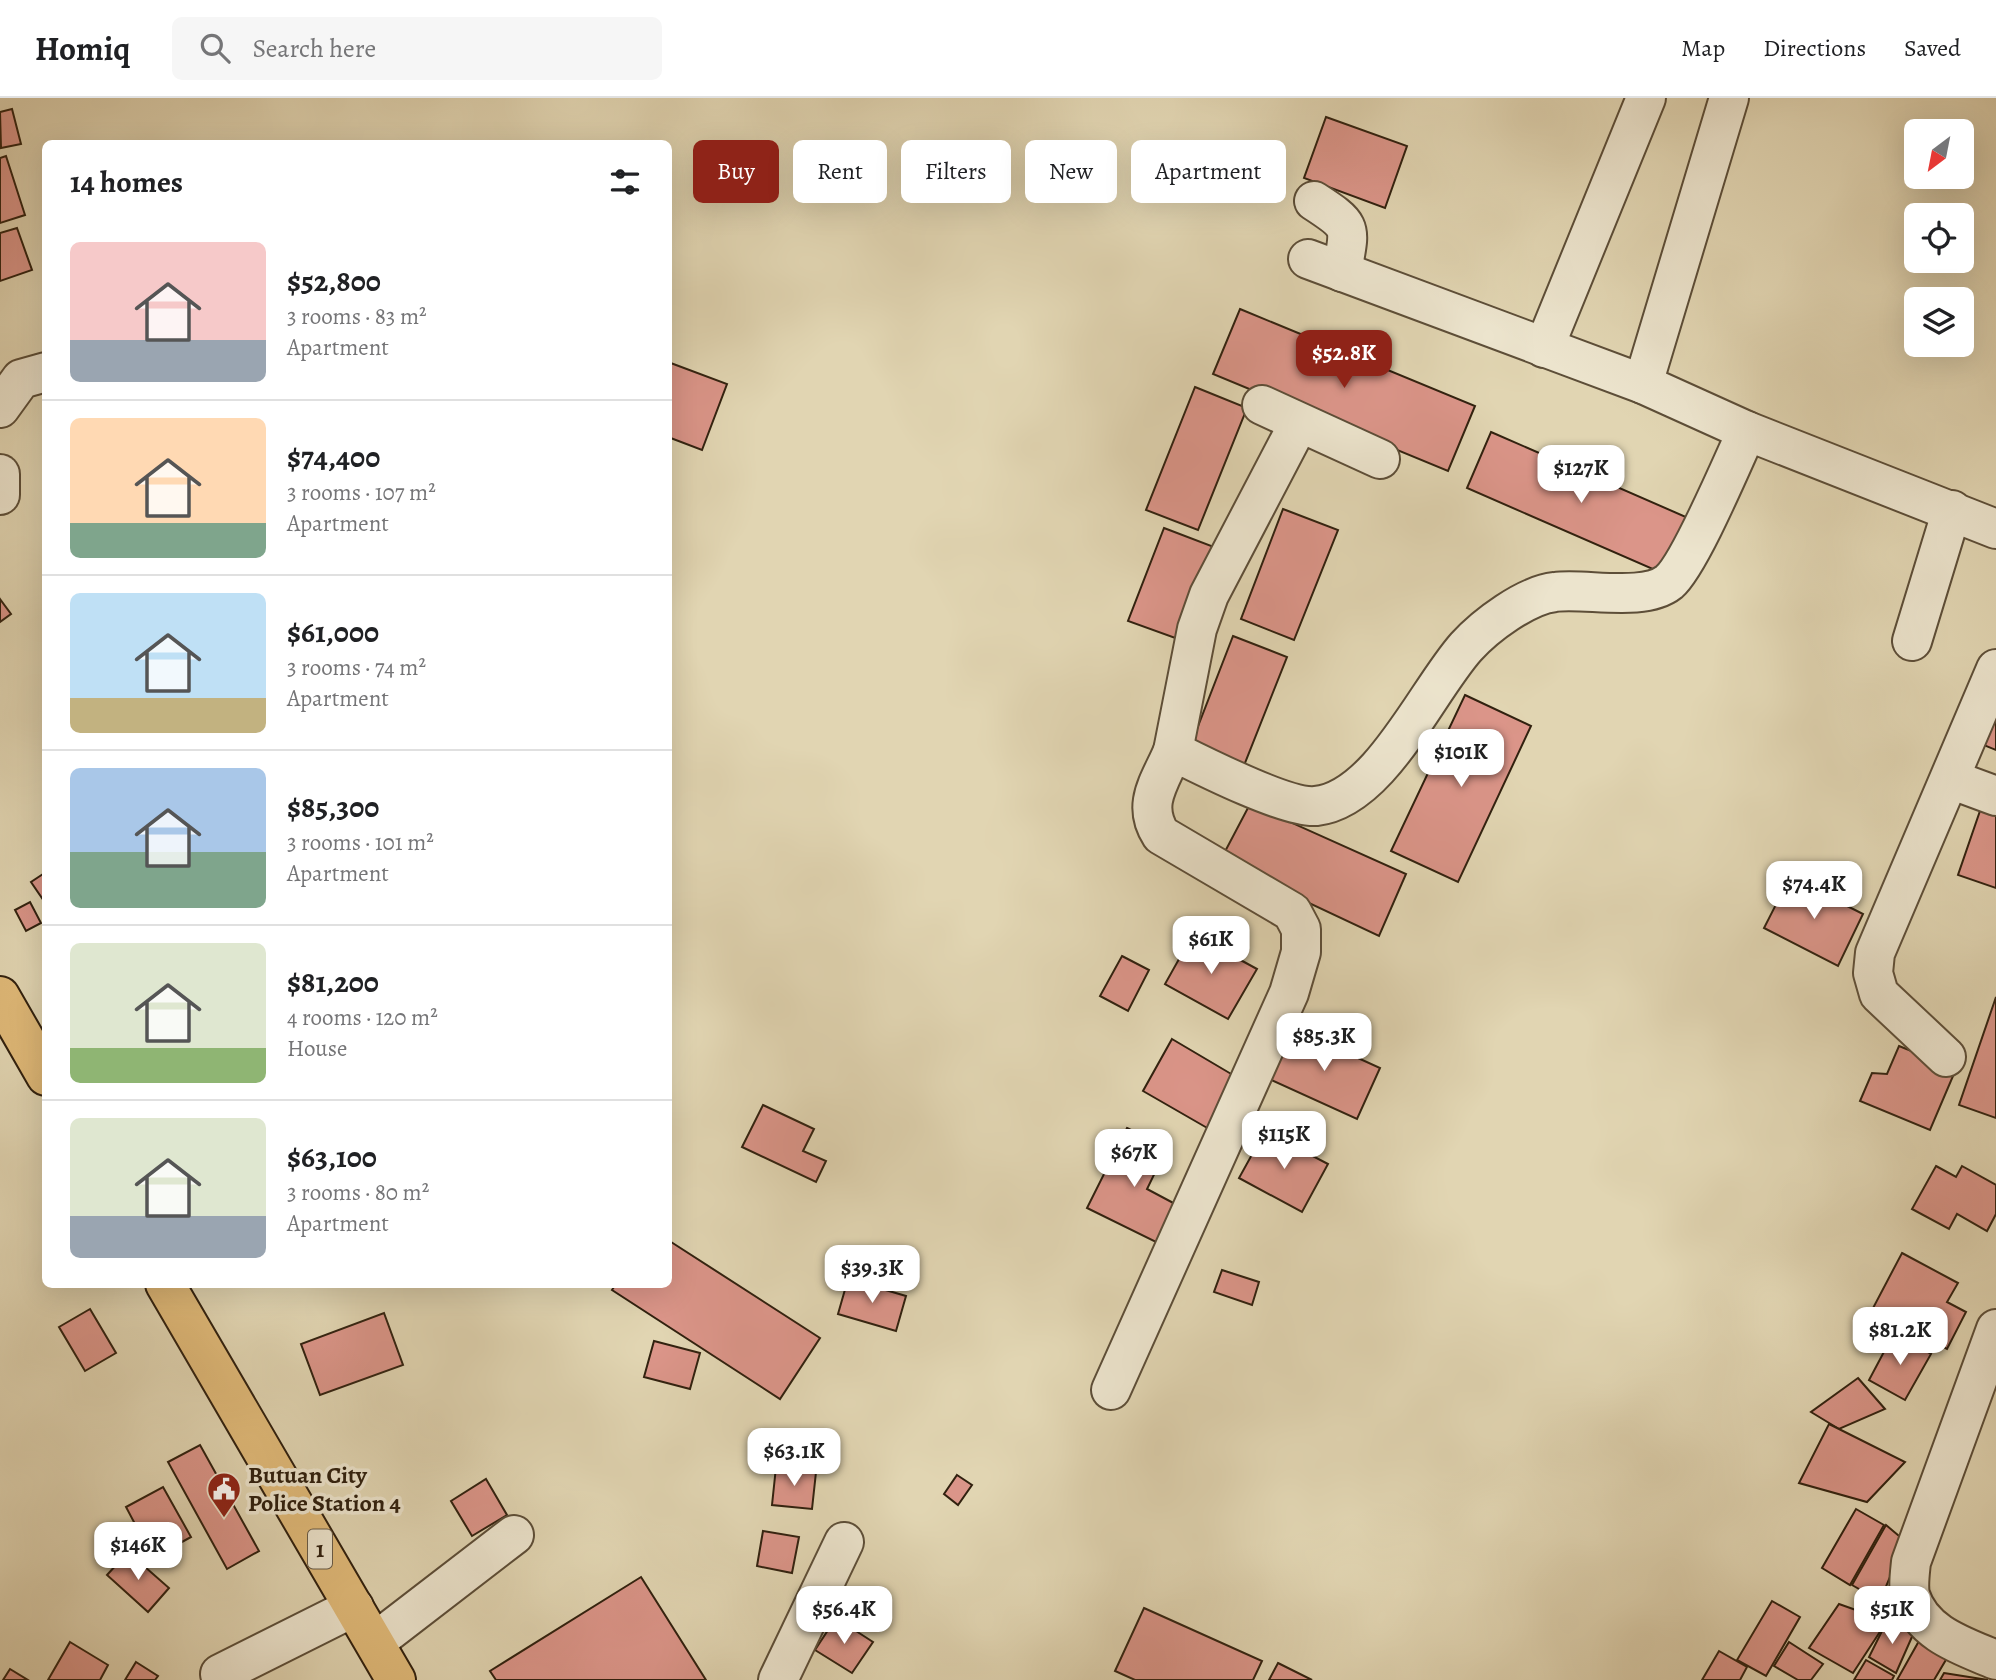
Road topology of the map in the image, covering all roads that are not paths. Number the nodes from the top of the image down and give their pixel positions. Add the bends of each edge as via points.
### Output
1 (1646, 98) edge
2 (1730, 98) edge
3 (1314, 201) dead end
4 (1544, 348) junction
5 (42, 373) edge
6 (1643, 384) junction
7 (1262, 405) dead end
8 (0, 408) edge
9 (1299, 423) junction
10 (1747, 431) junction
11 (1380, 459) dead end
12 (0, 474) edge
13 (0, 495) edge
14 (1952, 510) junction
15 (1996, 529) edge
16 (1912, 641) dead end
17 (1996, 669) edge
18 (1173, 751) junction
19 (1950, 779) junction
20 (1996, 796) edge
21 (0, 996) edge
22 (1946, 1057) dead end
23 (42, 1069) edge
24 (167, 1288) edge
25 (1996, 1329) edge
26 (1111, 1390) dead end
27 (514, 1535) dead end
28 (844, 1542) dead end
29 (354, 1607) junction
30 (375, 1642) junction
31 (1996, 1660) edge
32 (220, 1674) dead end
33 (396, 1680) edge
34 (778, 1680) edge

1 - 4 street
2 - 6 street
3 - 4 street via 1342,219 1349,232 1325,265
4 - 6 street
5 - 8 street via 21,379
6 - 10 street
7 - 9 street
9 - 11 street
9 - 18 street via 1209,595 1197,629
10 - 14 street
10 - 18 street via 1689,552 1670,581 1653,591 1552,592 1506,612 1466,647 1381,764 1347,796 1315,806 1234,780
12 - 13 street
14 - 15 street
14 - 16 street
17 - 19 street
18 - 26 street via 1154,796 1151,819 1161,835 1292,912 1301,929 1301,952 1289,993
19 - 20 street
19 - 22 street via 1875,953 1873,973 1879,994
21 - 23 highway
24 - 29 highway, 1
25 - 31 street via 1911,1562 1910,1594 1923,1620 1946,1638
27 - 30 street
28 - 34 street
29 - 30 highway, 1
29 - 32 street
30 - 33 highway, 1

